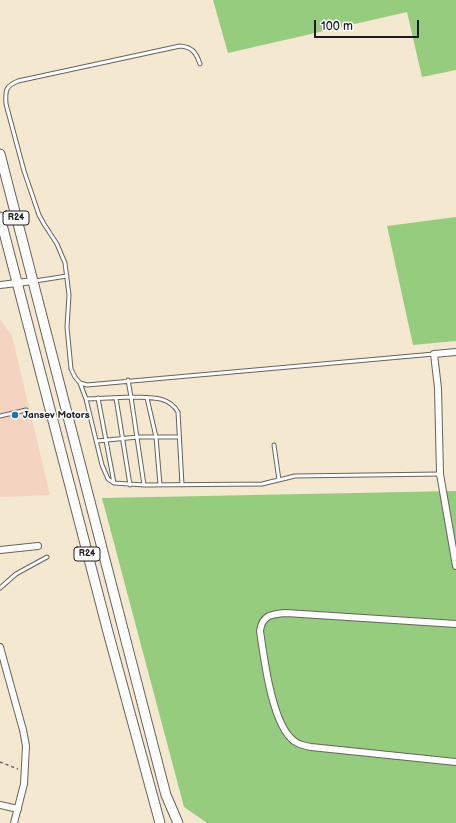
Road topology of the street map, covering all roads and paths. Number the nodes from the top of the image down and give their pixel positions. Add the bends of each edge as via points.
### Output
1 (200, 64) dead end
2 (0, 154) edge
3 (0, 217) edge
4 (67, 276) junction
5 (33, 281) junction
6 (18, 283) junction
7 (0, 285) edge
8 (456, 352) edge
9 (434, 354) junction
10 (128, 380) junction
11 (80, 383) junction
12 (131, 397) junction
13 (86, 398) junction
14 (98, 398) junction
15 (116, 398) junction
16 (147, 398) junction
17 (26, 410) dead end
18 (0, 416) edge
19 (138, 437) junction
20 (156, 437) junction
21 (123, 438) junction
22 (179, 438) junction
23 (106, 440) junction
24 (96, 441) junction
25 (274, 446) dead end
26 (440, 474) junction
27 (279, 480) junction
28 (114, 483) junction
29 (130, 485) junction
30 (144, 485) junction
31 (160, 485) junction
32 (182, 485) junction
33 (38, 546) dead end
34 (0, 550) edge
35 (47, 557) dead end
36 (456, 566) edge
37 (0, 588) edge
38 (456, 624) edge
39 (0, 648) edge
40 (0, 762) edge
41 (456, 762) edge
42 (25, 772) junction
43 (0, 805) edge
44 (18, 809) junction
45 (14, 823) edge
46 (160, 823) edge
47 (178, 823) edge

1 - 4 lane via 192,49 180,46 10,84 5,96 10,121 44,224 62,252
2 - 5 main road, R24
3 - 6 main road, R24
4 - 5 lane
4 - 11 lane via 67,327 71,369
5 - 6 street
5 - 47 main road, R24 via 166,795
6 - 7 street
6 - 46 main road, R24
8 - 9 street
9 - 10 lane
9 - 26 street via 438,388
10 - 11 lane via 88,385
10 - 12 lane
11 - 13 lane
12 - 15 lane
12 - 16 lane
12 - 19 lane
13 - 14 lane
13 - 24 lane
14 - 15 lane
14 - 23 lane
15 - 21 lane
16 - 20 lane
16 - 22 lane via 168,401 174,406 178,412
17 - 18 lane
19 - 20 lane
19 - 21 lane
19 - 30 lane
20 - 22 lane
20 - 31 lane
21 - 23 lane
21 - 29 lane
22 - 32 lane
23 - 24 lane
23 - 28 lane
24 - 28 lane via 102,465 108,479
25 - 27 lane
26 - 27 lane via 295,476
26 - 36 street
27 - 32 lane via 262,484
28 - 29 lane
29 - 30 lane
30 - 31 lane
31 - 32 lane
33 - 34 street
35 - 37 lane via 29,565
38 - 41 street via 278,613 267,617 261,624 260,631 274,709 281,726 293,741 311,747
39 - 42 street via 25,738
40 - 42 path
42 - 44 street
43 - 44 street
44 - 45 street

